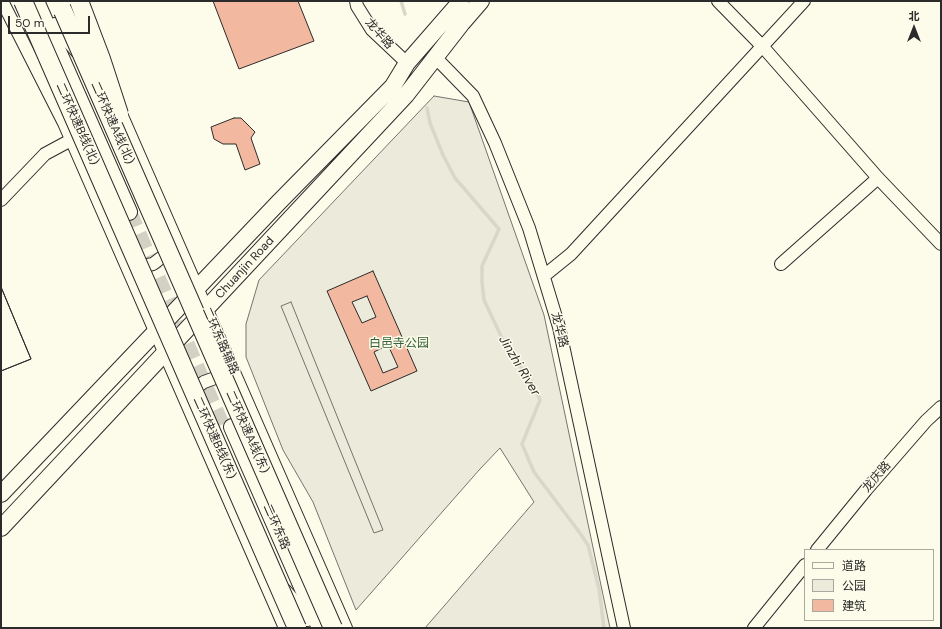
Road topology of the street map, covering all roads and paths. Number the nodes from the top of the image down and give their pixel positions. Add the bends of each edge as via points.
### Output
1 (2, 1) edge
2 (13, 1) edge
3 (23, 1) edge
4 (36, 1) edge
5 (45, 1) edge
6 (79, 1) edge
7 (86, 1) edge
8 (356, 1) edge
9 (461, 1) edge
10 (481, 1) edge
11 (718, 1) edge
12 (804, 1) edge
13 (55, 21) junction
14 (762, 47) junction
15 (435, 56) junction
16 (407, 62) junction
17 (123, 119) junction
18 (75, 134) junction
19 (878, 178) junction
20 (1, 200) edge
21 (133, 211) tunnel mouth
22 (166, 233) junction
23 (941, 244) edge
24 (125, 249) junction
25 (782, 264) dead end
26 (544, 276) junction
27 (197, 288) junction
28 (206, 309) junction
29 (155, 332) junction
30 (165, 353) junction
31 (243, 393) junction
32 (941, 407) edge
33 (191, 414) junction
34 (228, 429) tunnel mouth
35 (2, 491) edge
36 (293, 507) junction
37 (1, 528) edge
38 (241, 529) junction
39 (818, 549) edge
40 (804, 566) edge
41 (310, 624) edge
42 (285, 628) edge
43 (333, 628) edge
44 (346, 628) edge
45 (624, 628) edge
46 (754, 628) edge

1 - 18 street via 45,84
2 - 18 highway, bridge
3 - 18 highway, 二环快速B线(北), bridge
4 - 13 main road
5 - 13 main road
6 - 22 highway, bridge via 138,170
7 - 17 street via 106,74
8 - 16 street, 龙华路 via 372,30
9 - 16 main road, Chuanjin Road
10 - 15 main road, Chuanjin Road
11 - 14 street
12 - 14 street
13 - 17 street via 64,37 103,85
13 - 18 street via 60,104 65,121
13 - 21 main road
13 - 22 highway, 二环快速A线(北), bridge
14 - 19 street
14 - 26 street via 571,254
15 - 26 street, 龙华路 via 473,96 529,228
15 - 28 main road, Chuanjin Road via 401,101
16 - 27 main road, Chuanjin Road via 393,86
17 - 22 street, 二环东路辅路
18 - 20 street via 45,154
18 - 24 highway, 二环快速B线(北), bridge
19 - 23 street
19 - 25 street
22 - 24 street via 173,241 170,250 153,264 132,264 123,257
22 - 27 street, 二环东路辅路
22 - 43 highway, 二环快速A线(东), bridge
24 - 29 street
24 - 41 highway, 二环快速B线(东), bridge
26 - 45 street, 龙华路 via 559,326
27 - 28 street, 二环东路辅路
27 - 29 main road, Chuanjin Road
28 - 30 main road, Chuanjin Road
28 - 31 street, 二环东路辅路
29 - 30 street
29 - 35 main road, Chuanjin Road
30 - 33 street
30 - 37 main road, Chuanjin Road
31 - 33 street via 231,380 210,379 192,392 189,402
31 - 36 street, 二环东路辅路
32 - 39 street, 龙庆路 via 911,438
33 - 38 street
34 - 41 main road, 二环东路
36 - 41 street via 305,545
36 - 44 street, 二环东路辅路
38 - 41 street via 260,560 294,600
38 - 42 street
40 - 46 street

